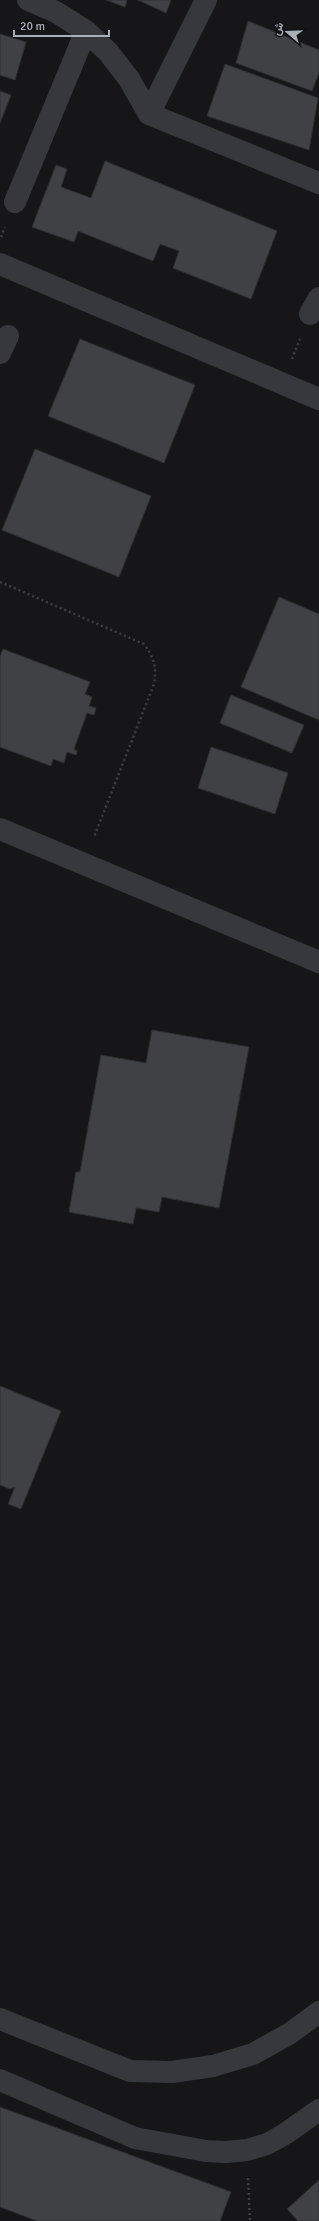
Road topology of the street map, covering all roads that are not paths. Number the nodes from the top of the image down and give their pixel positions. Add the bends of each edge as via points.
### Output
1 (28, 0) edge
2 (206, 0) edge
3 (86, 31) junction
4 (149, 114) junction
5 (319, 183) edge
6 (16, 202) dead end
7 (0, 264) edge
8 (319, 399) edge
9 (0, 829) edge
10 (319, 962) edge
11 (319, 2012) edge
12 (0, 2019) edge
13 (0, 2080) edge
14 (319, 2110) edge

1 - 3 street via 56,12
2 - 4 street
3 - 4 street via 110,53 129,79
3 - 6 street
4 - 5 street
7 - 8 street
9 - 10 street
11 - 12 street via 289,2034 253,2054 213,2066 172,2072 130,2071
13 - 14 street via 135,2138 206,2151 247,2150 267,2144

